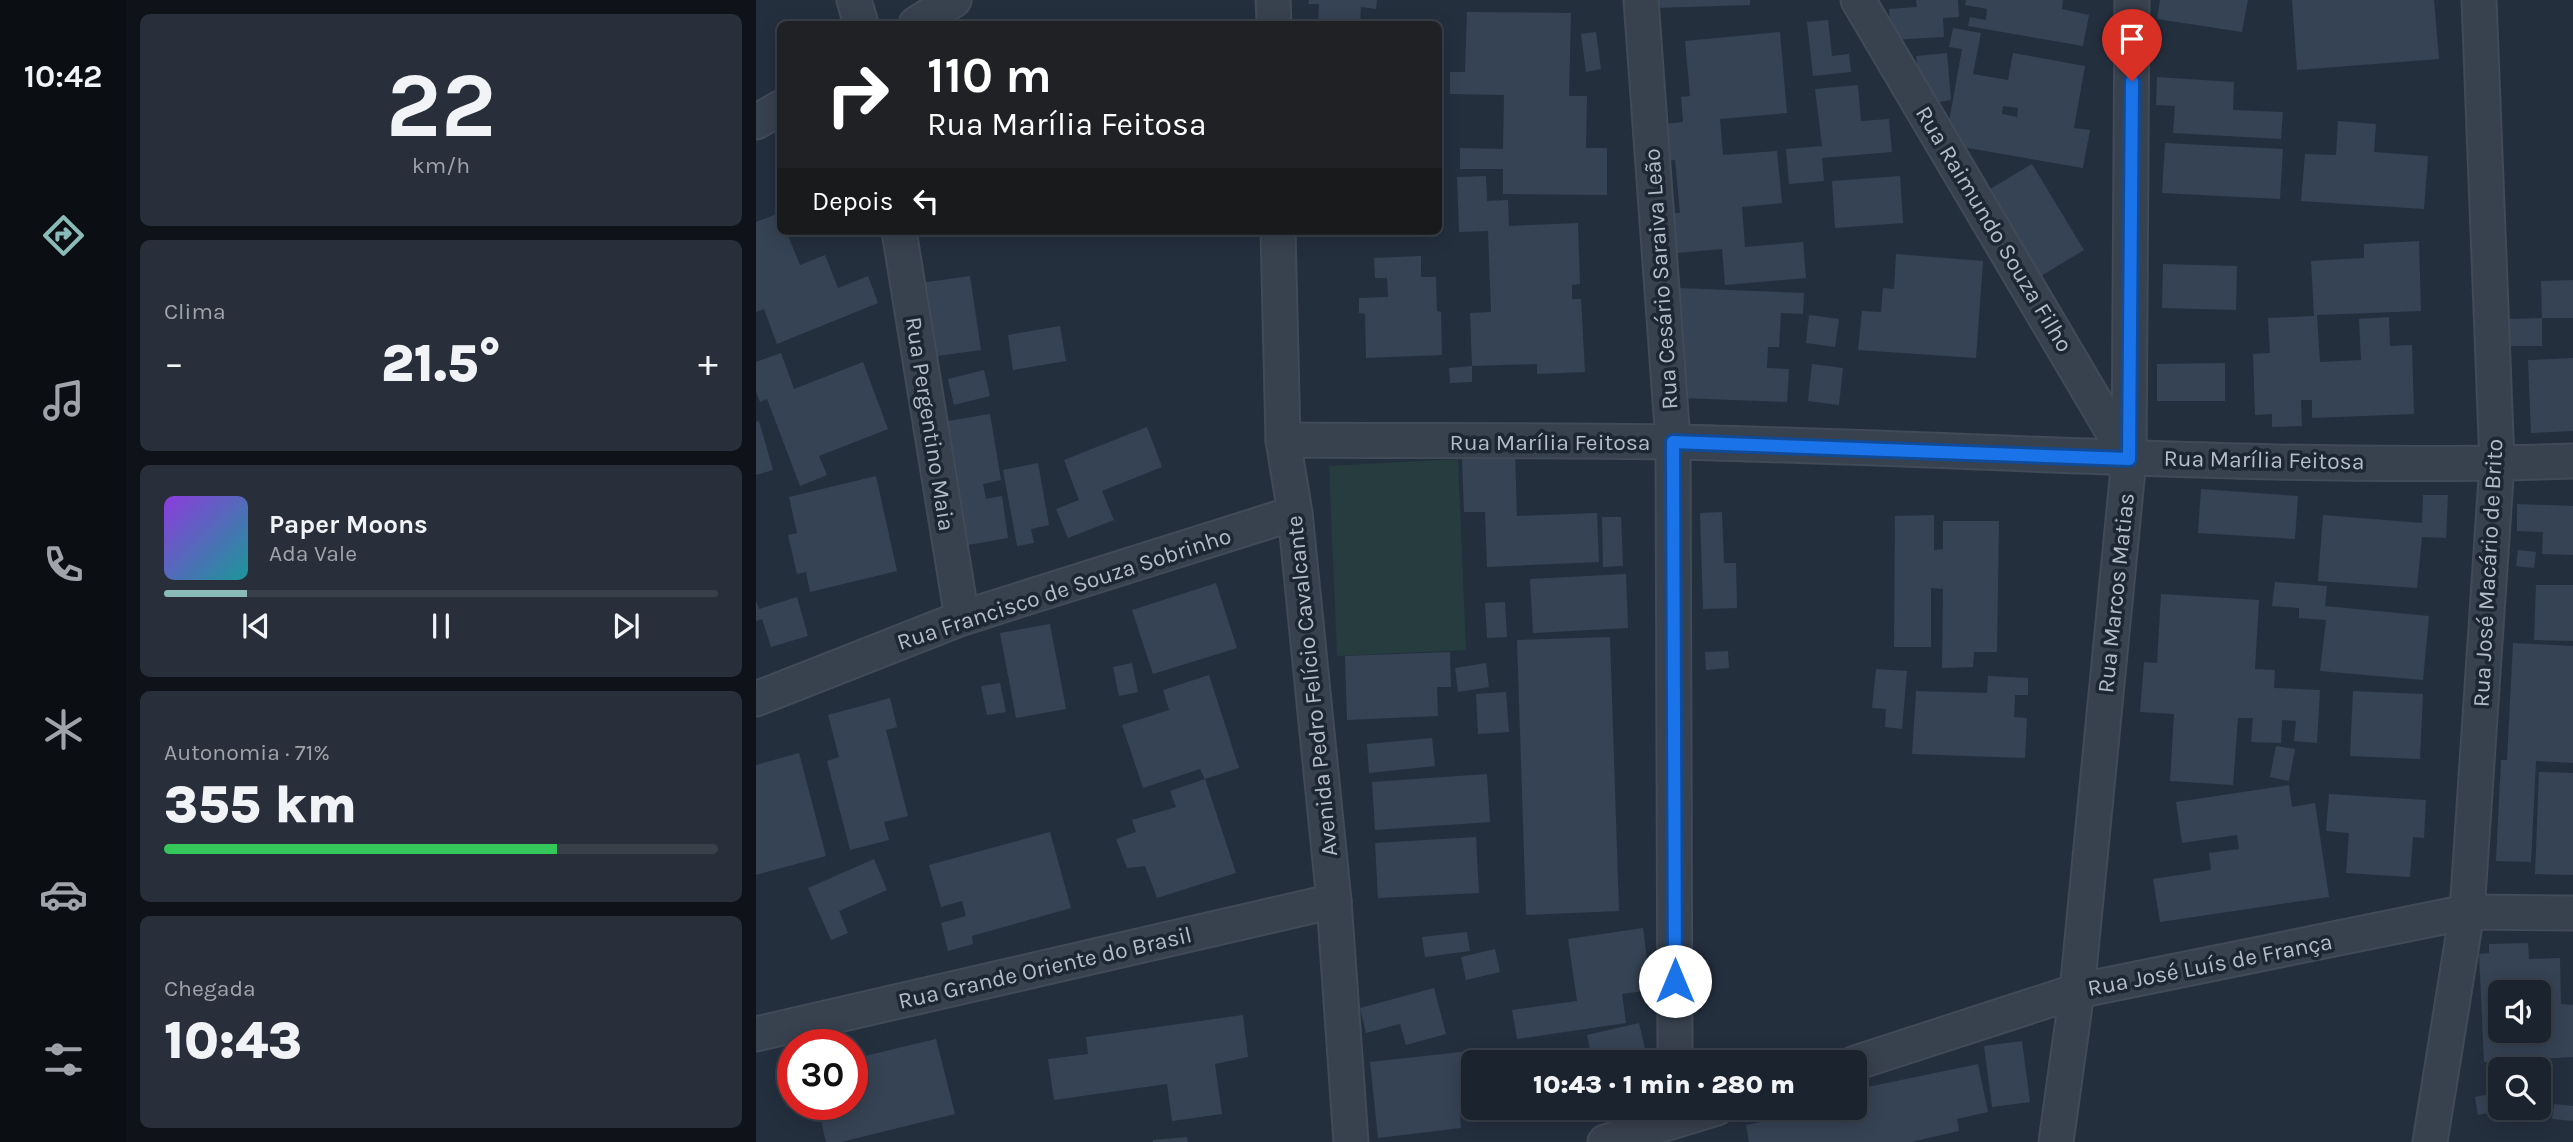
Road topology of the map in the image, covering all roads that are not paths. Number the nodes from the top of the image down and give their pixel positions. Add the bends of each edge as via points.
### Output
1 (854, 0) edge
2 (954, 0) edge
3 (1273, 0) edge
4 (1641, 0) edge
5 (1858, 0) edge
6 (2132, 0) edge
7 (2479, 0) edge
8 (860, 21) edge
9 (921, 21) edge
10 (1274, 21) edge
11 (777, 110) edge
12 (756, 122) edge
13 (900, 235) edge
14 (1278, 235) edge
15 (1283, 440) junction
16 (1673, 442) junction
17 (2129, 459) junction
18 (2573, 461) edge
19 (2497, 463) junction
20 (1294, 513) junction
21 (962, 618) junction
22 (756, 699) edge
23 (1334, 901) junction
24 (2467, 912) junction
25 (2573, 913) edge
26 (2077, 991) junction
27 (756, 1034) edge
28 (1675, 1050) edge
29 (1867, 1059) edge
30 (1676, 1124) edge
31 (1351, 1142) edge
32 (1605, 1142) edge
33 (2056, 1142) edge
34 (2430, 1142) edge

1 - 8 street
2 - 9 street
3 - 10 street
4 - 16 street, Rua Cesário Saraiva Leão
5 - 17 street, Rua Raimundo Souza Filho
6 - 17 street, Rua Marcos Matias
7 - 19 street, Rua José Macário de Brito
11 - 12 street
13 - 21 street, Rua Pergentino Maia
14 - 15 street, Avenida Pedro Felício Cavalcante
15 - 16 street, Rua Marília Feitosa
15 - 20 street, Avenida Pedro Felício Cavalcante
16 - 17 street, Rua Marília Feitosa
16 - 28 street, Rua Cesário Saraiva Leão
17 - 19 street, Rua Marília Feitosa
17 - 26 street, Rua Marcos Matias
18 - 19 street, Rua Marília Feitosa
19 - 24 street, Rua José Macário de Brito
20 - 21 street, Rua Francisco de Souza Sobrinho
20 - 23 street, Avenida Pedro Felício Cavalcante
21 - 22 street, Rua Francisco de Souza Sobrinho
23 - 27 street, Rua Grande Oriente do Brasil
23 - 31 street, Avenida Pedro Felício Cavalcante
24 - 25 street, Rua José Luís de França
24 - 26 street, Rua José Luís de França
24 - 34 street, Rua José Macário de Brito
26 - 29 street, Rua José Luís de França
26 - 33 street, Rua Marcos Matias
30 - 32 street

